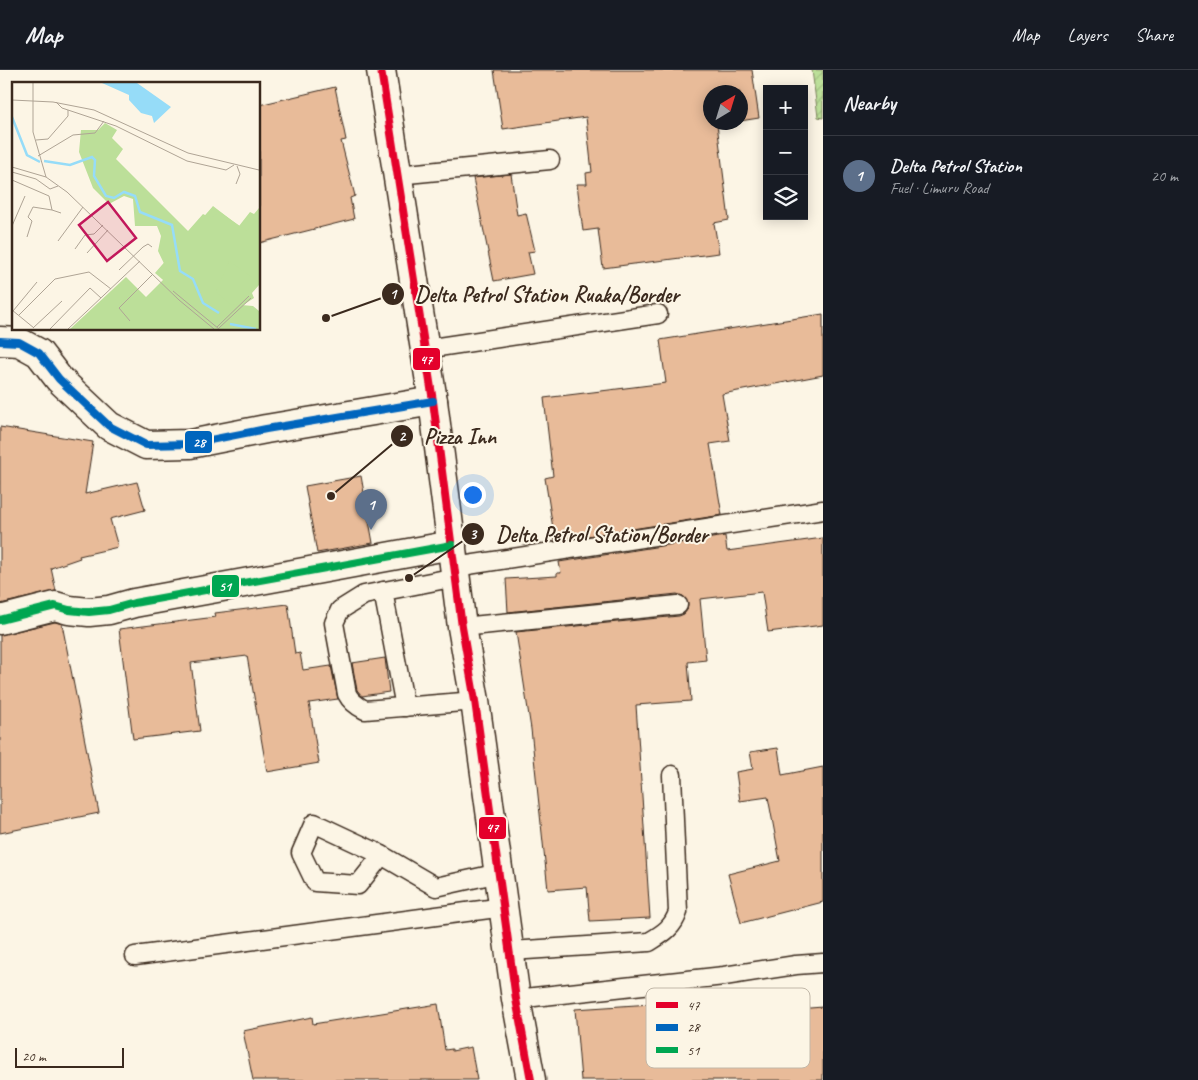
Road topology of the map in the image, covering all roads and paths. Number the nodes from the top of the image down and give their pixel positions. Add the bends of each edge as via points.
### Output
1 (381, 70) edge
2 (550, 160) dead end
3 (397, 175) junction
4 (658, 314) dead end
5 (0, 341) edge
6 (424, 349) junction
7 (433, 401) junction
8 (823, 510) edge
9 (454, 563) junction
10 (383, 591) junction
11 (678, 605) dead end
12 (0, 620) edge
13 (462, 627) junction
14 (474, 701) junction
15 (405, 707) junction
16 (672, 775) dead end
17 (382, 855) junction
18 (499, 873) junction
19 (504, 907) junction
20 (511, 951) junction
21 (136, 956) dead end
22 (823, 963) edge
23 (516, 999) junction
24 (531, 1080) edge

1 - 3 main road
2 - 3 lane
3 - 6 main road
4 - 6 lane
5 - 7 main road via 18,342 39,353 59,379 109,426 146,445 190,444
6 - 7 main road
7 - 9 main road
8 - 9 lane
9 - 10 lane
9 - 12 main road via 134,603 109,610 77,611 55,606
9 - 13 main road
10 - 15 lane
10 - 15 lane via 364,595 336,616 334,623 347,694 354,704 365,710
11 - 13 lane
13 - 14 main road
14 - 15 lane
14 - 18 main road
16 - 20 lane via 678,912 675,922 666,932 649,942
17 - 17 lane via 314,823 302,854 314,882 358,885
17 - 18 lane via 436,887
18 - 19 main road
19 - 20 main road
19 - 21 lane
20 - 23 main road
22 - 23 lane
23 - 24 main road

